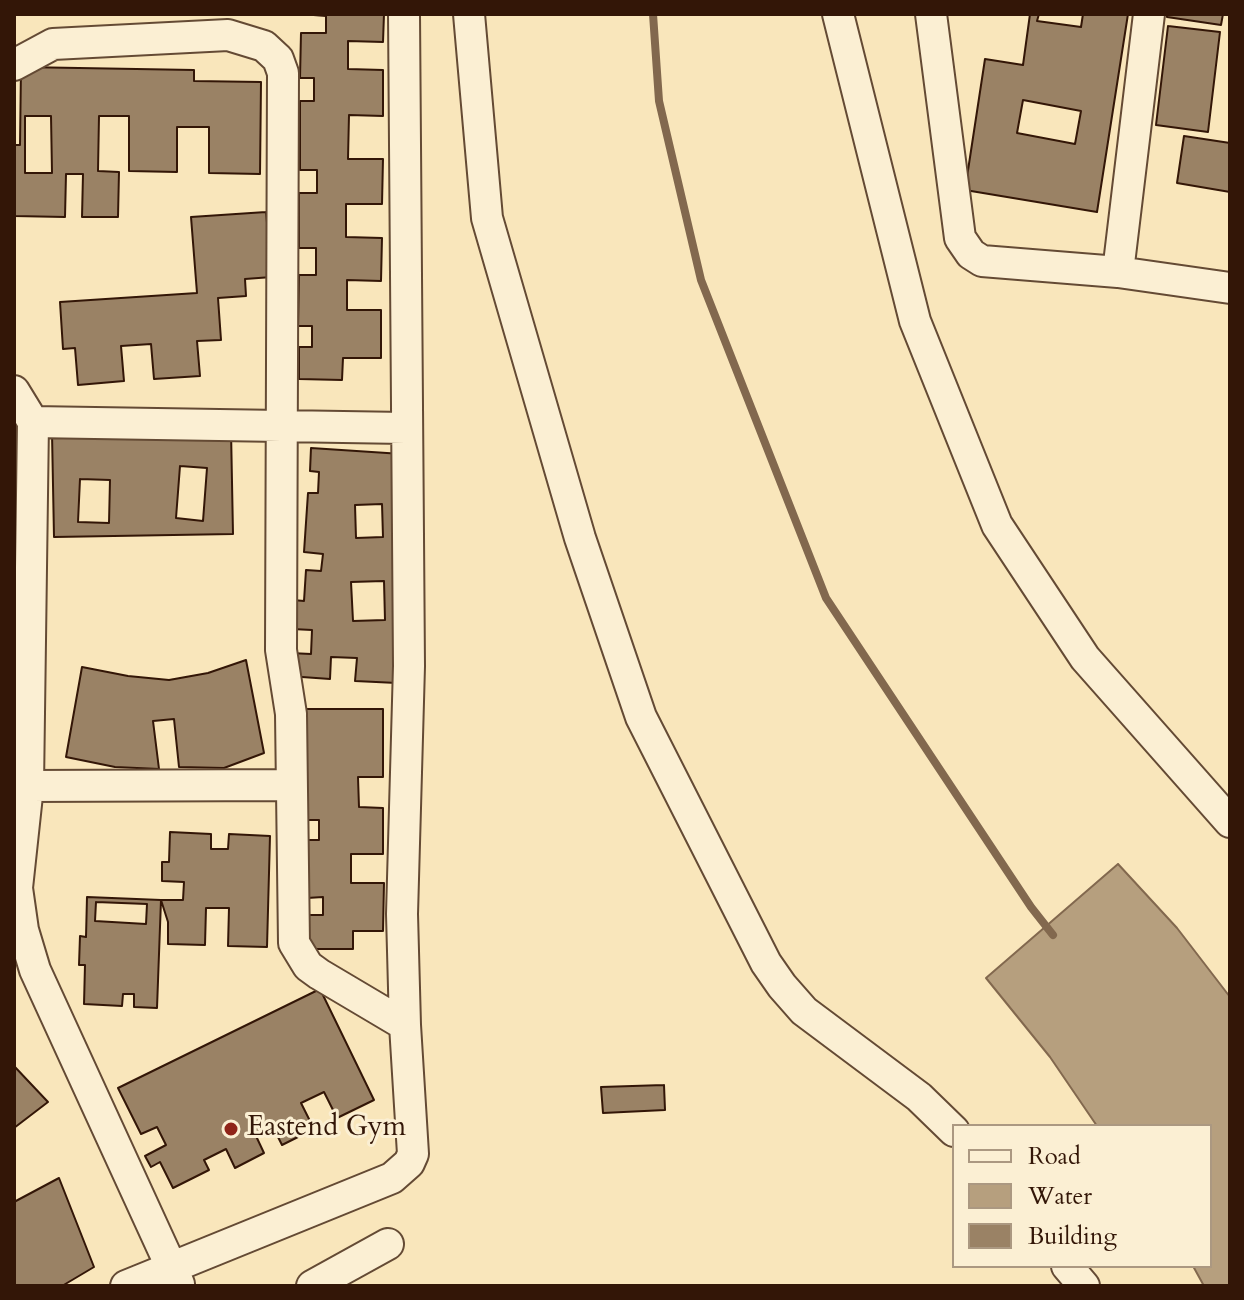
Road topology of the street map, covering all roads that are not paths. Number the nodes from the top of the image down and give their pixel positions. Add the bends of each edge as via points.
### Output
1 (404, 14) edge
2 (469, 14) edge
3 (838, 14) edge
4 (931, 14) edge
5 (1149, 14) edge
6 (227, 24) edge
7 (14, 65) edge
8 (1118, 272) junction
9 (1230, 288) edge
10 (14, 391) edge
11 (33, 422) junction
12 (281, 427) junction
13 (405, 428) junction
14 (291, 785) junction
15 (28, 786) junction
16 (1230, 822) edge
17 (16, 888) edge
18 (405, 1025) junction
19 (952, 1129) edge
20 (388, 1244) dead end
21 (1069, 1268) edge
22 (175, 1277) edge
23 (126, 1286) edge
24 (312, 1286) edge
25 (1084, 1286) edge

1 - 13 street
2 - 19 street via 487,218 580,538 641,717 782,986 804,1011 919,1097
3 - 16 street via 915,321 997,525 1085,658
4 - 8 street via 964,247 982,261
5 - 8 street
6 - 7 street via 53,44
6 - 12 street via 272,51 283,73
8 - 9 street
10 - 11 street
11 - 12 street
11 - 15 street
12 - 13 street
12 - 14 street via 281,650 291,714
13 - 18 street
14 - 15 street
14 - 18 street via 294,943 299,954 319,974
15 - 17 street
17 - 22 street via 35,970
18 - 22 street via 413,1154 401,1171
20 - 24 street
21 - 25 street
22 - 23 street

